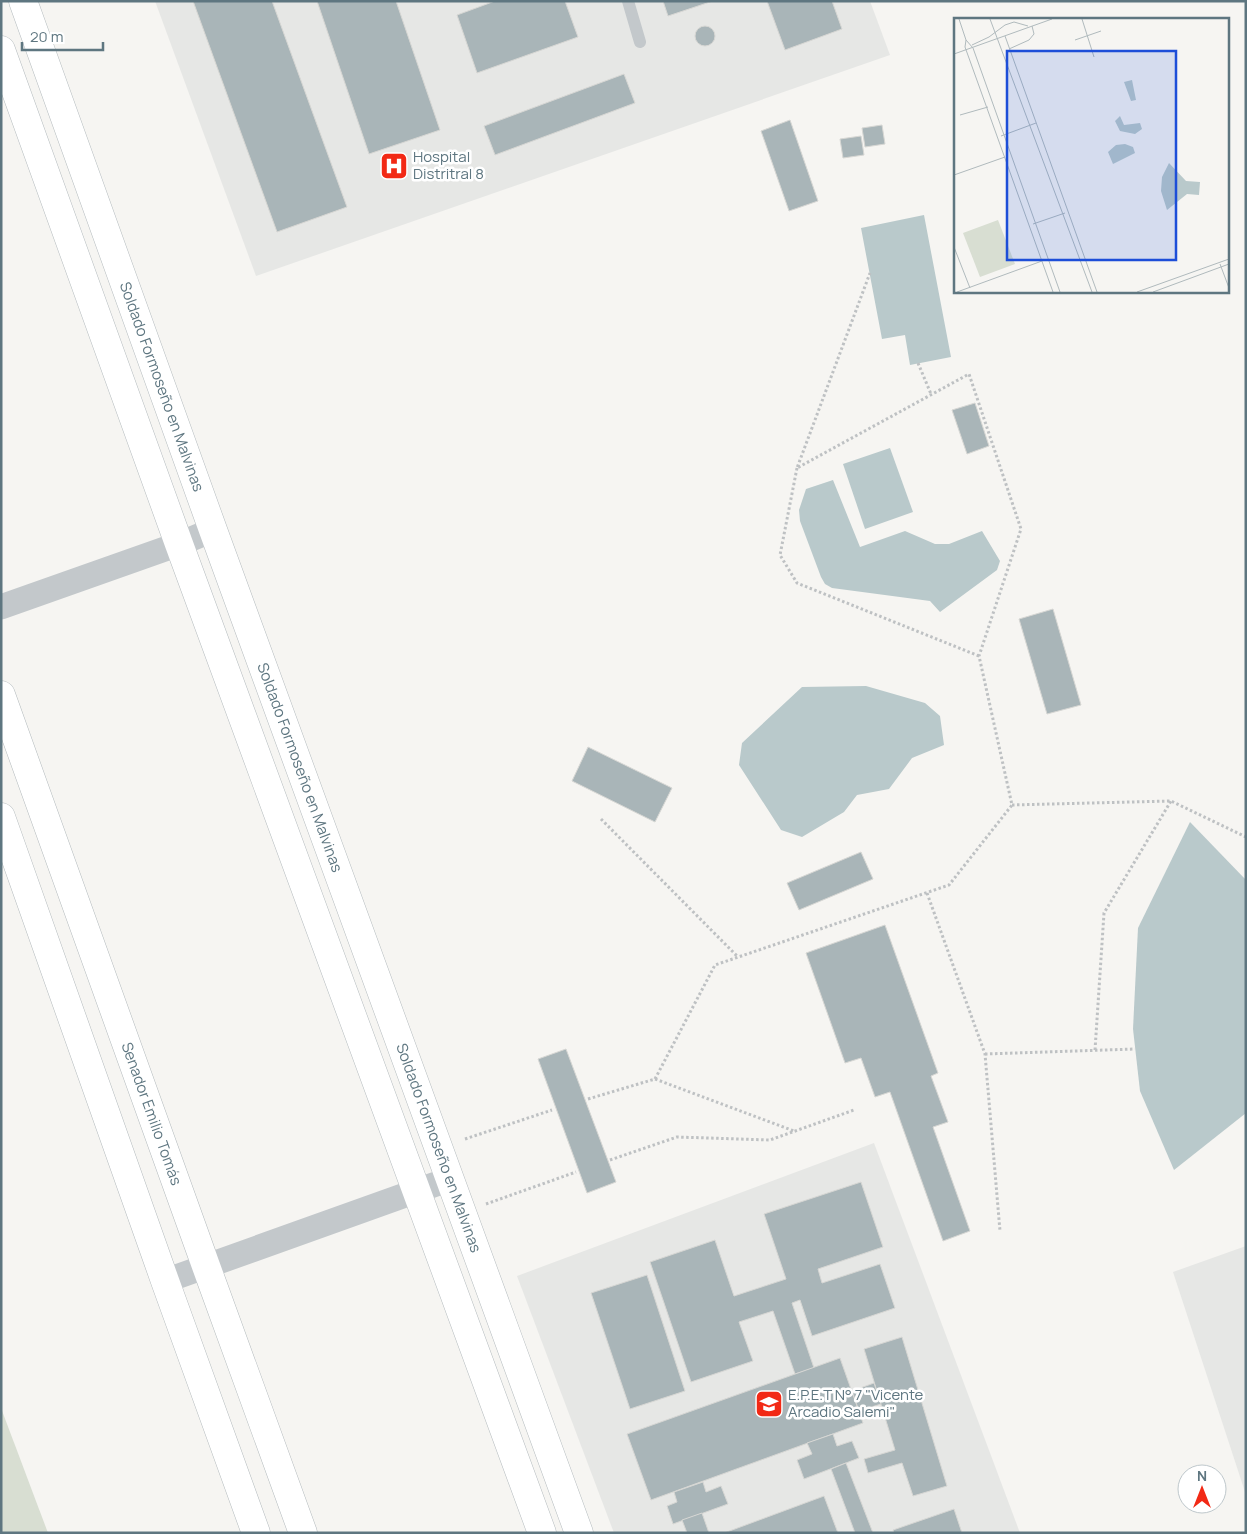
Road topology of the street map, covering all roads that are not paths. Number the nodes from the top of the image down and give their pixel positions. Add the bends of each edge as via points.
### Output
1 (23, 1) edge
2 (628, 1) edge
3 (640, 42) dead end
4 (1, 50) edge
5 (213, 530) junction
6 (179, 544) junction
7 (1, 606) edge
8 (1, 695) edge
9 (1, 817) edge
10 (450, 1179) junction
11 (416, 1192) junction
12 (206, 1266) junction
13 (165, 1281) junction
14 (256, 1533) edge
15 (303, 1533) edge
16 (542, 1533) edge
17 (579, 1533) edge

1 - 5 main road, Soldado Formoseño en Malvinas
2 - 3 lane
4 - 6 main road
5 - 6 street
5 - 10 main road, Soldado Formoseño en Malvinas
6 - 7 street
6 - 11 main road
8 - 12 main road, Senador Emilio Tomás
9 - 13 main road
10 - 11 street
10 - 17 main road, Soldado Formoseño en Malvinas
11 - 12 street
11 - 16 main road
12 - 13 street
12 - 15 main road, Senador Emilio Tomás
13 - 14 main road

